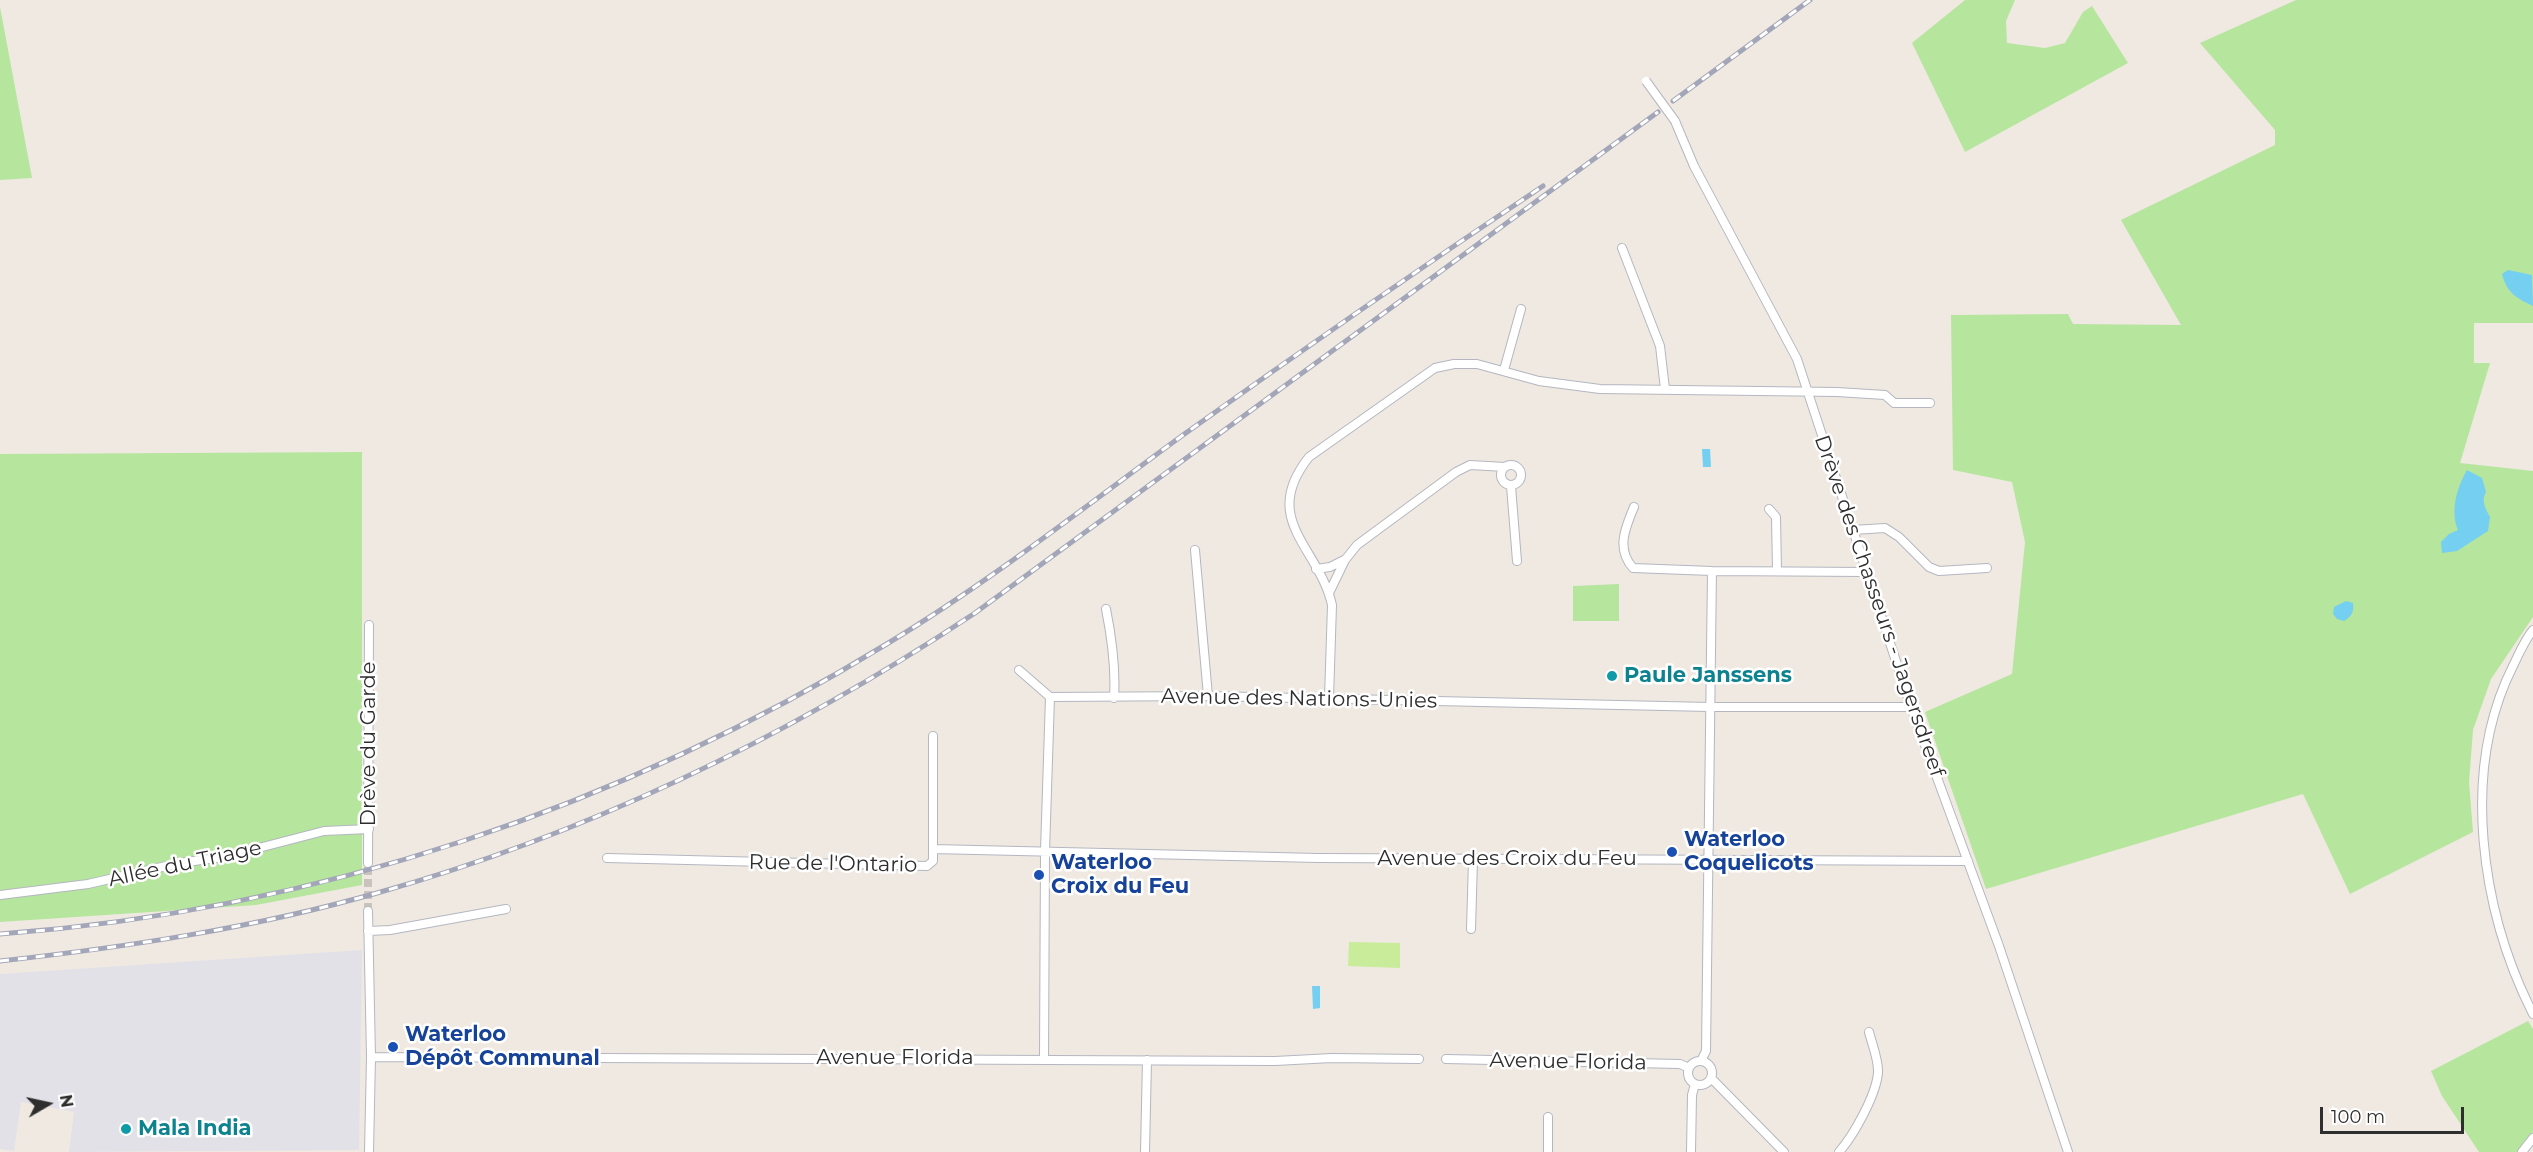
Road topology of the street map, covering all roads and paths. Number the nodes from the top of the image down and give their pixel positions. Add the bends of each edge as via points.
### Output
1 (1646, 81) dead end
2 (1622, 248) dead end
3 (1521, 309) dead end
4 (1504, 370) junction
5 (1665, 389) junction
6 (1806, 392) junction
7 (1930, 403) dead end
8 (1505, 467) junction
9 (1511, 486) junction
10 (1634, 507) dead end
11 (1769, 509) dead end
12 (1853, 530) junction
13 (1195, 550) dead end
14 (1345, 560) junction
15 (1517, 561) dead end
16 (1988, 568) dead end
17 (1316, 569) junction
18 (1777, 570) junction
19 (1712, 571) junction
20 (1866, 572) junction
21 (1329, 593) junction
22 (1106, 609) dead end
23 (369, 625) dead end
24 (2533, 630) edge
25 (1019, 670) dead end
26 (1208, 696) junction
27 (1050, 697) junction
28 (1114, 698) junction
29 (1329, 698) junction
30 (1710, 707) junction
31 (1911, 707) junction
32 (933, 736) dead end
33 (369, 829) junction
34 (933, 849) junction
35 (1045, 850) junction
36 (607, 858) dead end
37 (1709, 858) junction
38 (1473, 860) junction
39 (1968, 861) junction
40 (368, 863) tunnel mouth
41 (0, 895) edge
42 (506, 909) dead end
43 (368, 911) tunnel mouth
44 (1471, 929) dead end
45 (368, 931) junction
46 (2533, 1014) edge
47 (1869, 1032) dead end
48 (371, 1057) junction
49 (1044, 1059) junction
50 (1419, 1059) dead end
51 (1446, 1059) dead end
52 (1147, 1060) junction
53 (1701, 1061) junction
54 (1689, 1068) junction
55 (1711, 1078) junction
56 (1695, 1084) junction
57 (1548, 1117) dead end
58 (2533, 1138) edge
59 (369, 1152) edge
60 (1145, 1152) edge
61 (1548, 1152) edge
62 (1691, 1152) edge
63 (1784, 1152) edge
64 (1839, 1152) edge
65 (2068, 1152) edge
66 (2522, 1152) edge

1 - 6 street, Drève des Chasseurs - Jagersdreef, bridge via 1675,122 1694,166 1797,359
2 - 5 street via 1660,346
3 - 4 street
4 - 5 street via 1567,386
4 - 17 street via 1476,364 1435,368 1309,457 1293,485 1290,517
5 - 6 street
6 - 7 street via 1885,395 1894,404
6 - 12 street, Drève des Chasseurs - Jagersdreef
8 - 9 street via 1501,478
8 - 9 street via 1518,468 1521,476
8 - 14 street via 1470,465 1455,472 1357,545
9 - 15 street
10 - 19 street via 1623,533 1625,556 1633,568
11 - 18 street via 1776,517
12 - 16 street via 1886,528 1929,567 1939,571
12 - 20 street, Drève des Chasseurs - Jagersdreef
13 - 26 street
14 - 17 street
14 - 21 street
17 - 21 street
18 - 19 street
18 - 20 street
19 - 30 street
20 - 31 street, Drève des Chasseurs - Jagersdreef
21 - 29 street
22 - 28 street via 1113,648
23 - 33 street, Drève du Garde
24 - 46 street via 2504,684 2488,734 2482,777 2484,838 2493,900 2512,966
25 - 27 street
26 - 28 street, Avenue des Nations-Unies
26 - 29 street, Avenue des Nations-Unies
27 - 28 street, Avenue des Nations-Unies
27 - 35 street
29 - 30 street, Avenue des Nations-Unies
30 - 31 street, Avenue des Nations-Unies
30 - 37 street
31 - 39 street, Drève des Chasseurs - Jagersdreef
32 - 34 street
33 - 40 street, Drève du Garde
33 - 41 street, Allée du Triage via 324,831 224,857 88,884
34 - 35 street, Rue de l'Ontario
34 - 36 street, Rue de l'Ontario via 933,861 927,866
35 - 38 street, Avenue des Croix du Feu
35 - 49 street
37 - 38 street, Avenue des Croix du Feu
37 - 39 street, Avenue des Croix du Feu
37 - 53 street via 1706,1052
38 - 44 street
39 - 65 street, Drève des Chasseurs - Jagersdreef
42 - 45 street
43 - 45 street
45 - 48 street
47 - 64 street via 1878,1073 1867,1107
48 - 49 street, Avenue Florida
48 - 59 street
49 - 52 street, Avenue Florida
50 - 52 street, Avenue Florida
51 - 54 street, Avenue Florida via 1680,1064
52 - 60 street
53 - 54 street
53 - 55 street via 1711,1067
54 - 56 street via 1690,1080
55 - 56 street via 1707,1083
55 - 63 street
56 - 62 street
57 - 61 street
58 - 66 street

